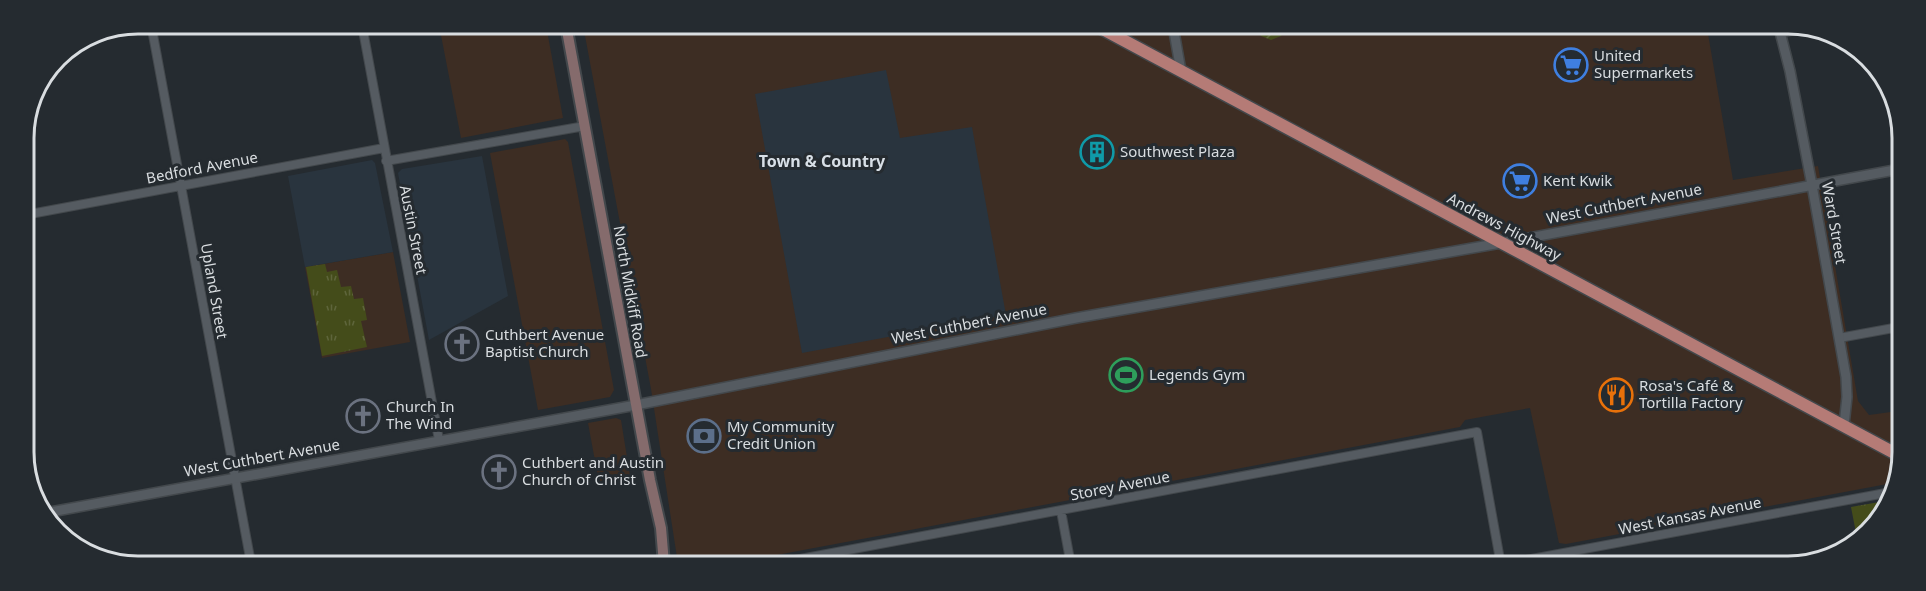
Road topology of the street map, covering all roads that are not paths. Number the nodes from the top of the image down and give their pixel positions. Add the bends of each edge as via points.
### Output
1 (153, 34) edge
2 (364, 34) edge
3 (568, 34) edge
4 (1112, 34) edge
5 (1174, 34) edge
6 (1780, 34) edge
7 (1181, 71) junction
8 (585, 126) junction
9 (384, 148) junction
10 (386, 161) junction
11 (1892, 169) edge
12 (1812, 184) junction
13 (181, 186) junction
14 (35, 213) edge
15 (1501, 243) junction
16 (1892, 328) edge
17 (1839, 338) junction
18 (636, 405) junction
19 (1844, 425) junction
20 (439, 440) junction
21 (1892, 452) edge
22 (235, 478) junction
23 (1883, 494) edge
24 (1061, 511) junction
25 (53, 512) edge
26 (250, 556) edge
27 (663, 556) edge
28 (817, 556) edge
29 (1069, 556) edge
30 (1496, 556) edge
31 (1546, 556) edge

1 - 13 street, Upland Street
2 - 9 street, Austin Street
3 - 8 main road, North Midkiff Road
4 - 7 main road, Andrews Highway
5 - 7 street
6 - 12 street, Ward Street
7 - 15 main road, Andrews Highway
8 - 10 street
8 - 18 main road, North Midkiff Road
9 - 10 street, Austin Street
9 - 13 street, Bedford Avenue
10 - 20 street, Austin Street
11 - 12 street, West Cuthbert Avenue
12 - 15 street, West Cuthbert Avenue
12 - 17 street, Ward Street
13 - 14 street, Bedford Avenue
13 - 22 street, Upland Street
15 - 18 street, West Cuthbert Avenue via 1084,317
15 - 19 main road, Andrews Highway
16 - 17 street
17 - 19 street, Ward Street via 1847,397
18 - 20 street, West Cuthbert Avenue
18 - 27 main road, North Midkiff Road
19 - 21 main road, Andrews Highway
20 - 22 street, West Cuthbert Avenue
22 - 25 street, West Cuthbert Avenue
22 - 26 street, Upland Street
23 - 31 street, West Kansas Avenue
24 - 28 street, Storey Avenue
24 - 29 street
24 - 30 street, Storey Avenue via 1477,432

